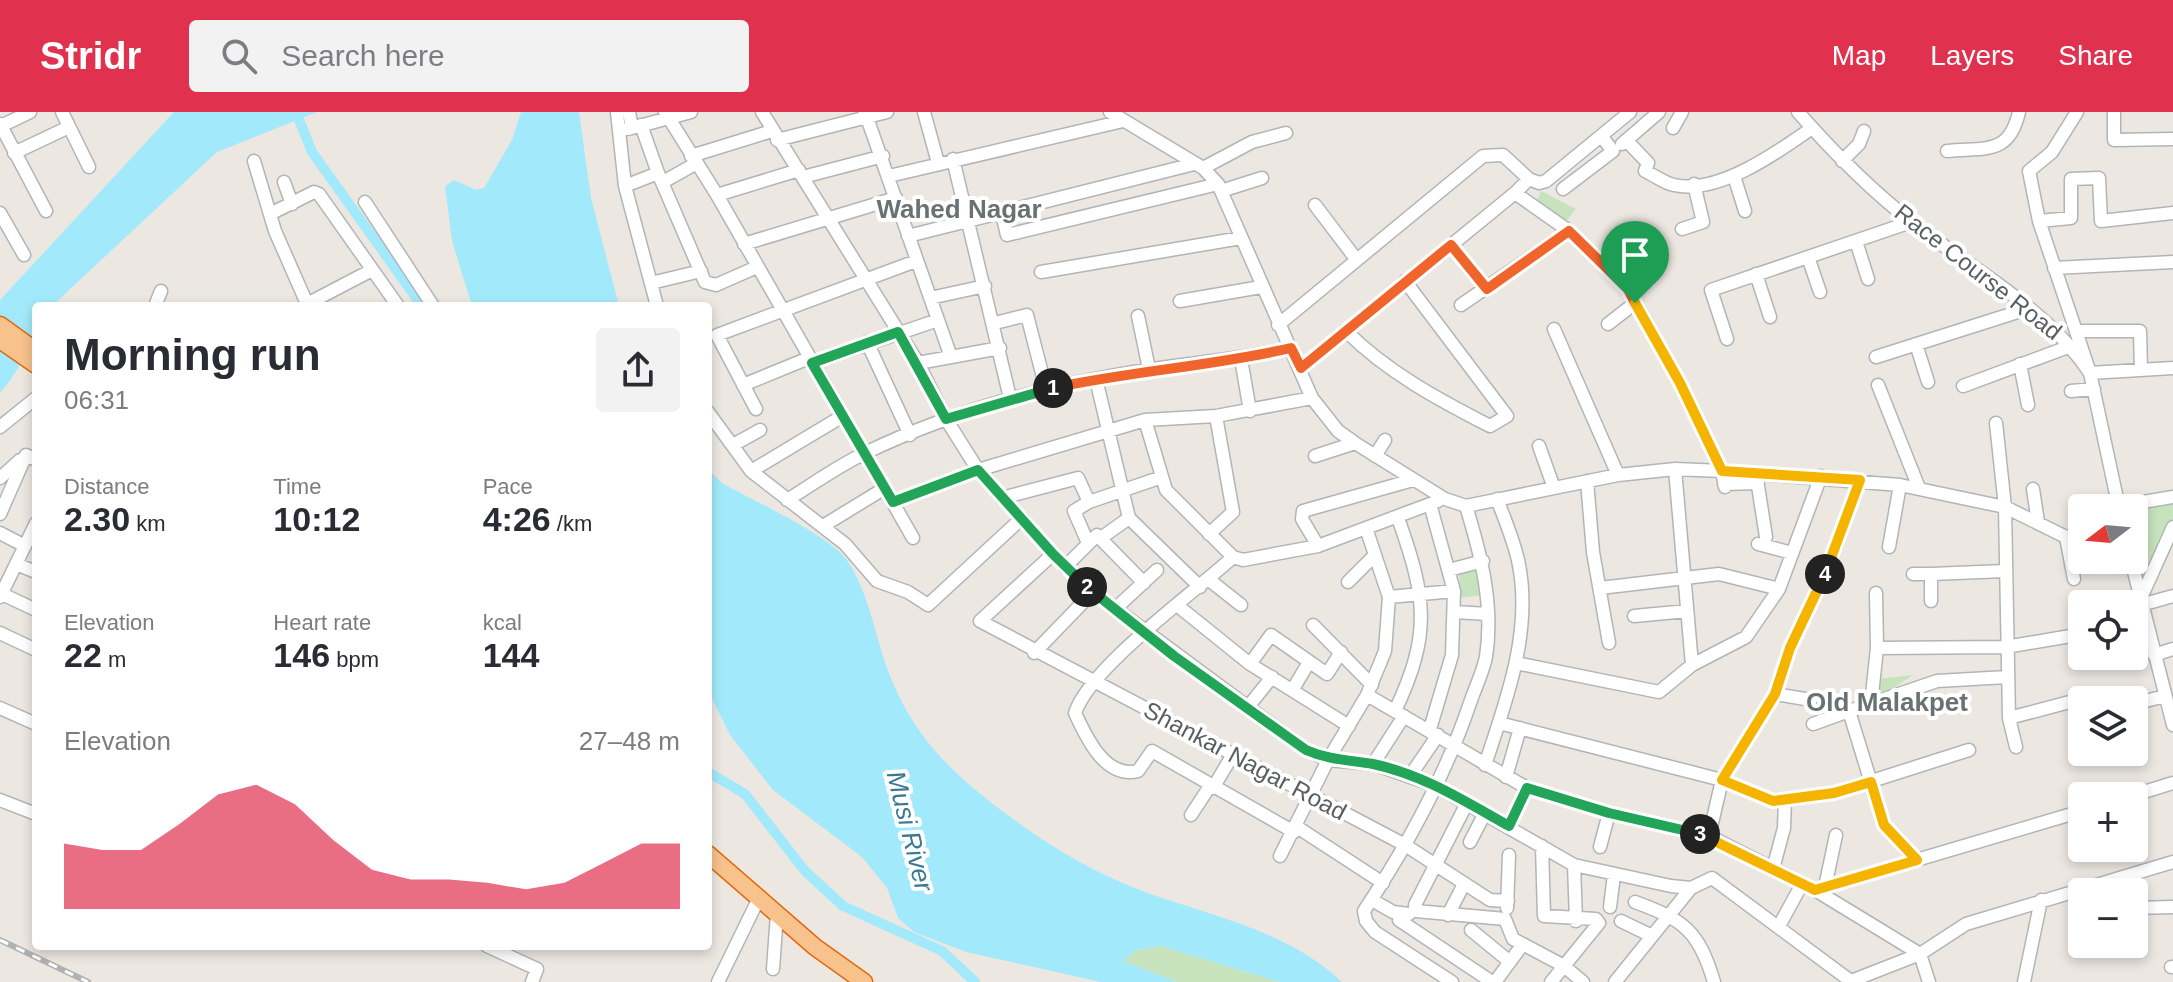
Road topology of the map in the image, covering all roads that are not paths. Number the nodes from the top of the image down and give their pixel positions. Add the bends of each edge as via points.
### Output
1 (30, 112) edge
2 (62, 112) edge
3 (617, 112) edge
4 (629, 112) edge
5 (691, 112) edge
6 (762, 112) edge
7 (887, 112) edge
8 (924, 112) edge
9 (1110, 112) edge
10 (1630, 112) edge
11 (1659, 112) edge
12 (1682, 112) edge
13 (1798, 112) edge
14 (2019, 112) edge
15 (2077, 112) edge
16 (2114, 112) edge
17 (667, 115) edge
18 (866, 115) edge
19 (1123, 121) junction
20 (0, 125) edge
21 (69, 127) junction
22 (631, 128) junction
23 (1673, 128) dead end
24 (1812, 128) junction
25 (1864, 131) dead end
26 (1286, 133) dead end
27 (775, 136) junction
28 (1601, 136) junction
29 (2173, 139) edge
30 (1626, 140) junction
31 (1859, 144) junction
32 (8, 148) edge
33 (1613, 151) junction
34 (1947, 151) dead end
35 (1870, 153) dead end
36 (883, 156) junction
37 (953, 159) junction
38 (693, 160) junction
39 (254, 161) dead end
40 (1842, 161) junction
41 (938, 163) junction
42 (1198, 166) junction
43 (89, 167) dead end
44 (801, 173) junction
45 (889, 176) junction
46 (1734, 176) junction
47 (660, 178) junction
48 (1262, 178) dead end
49 (1529, 179) junction
50 (284, 182) dead end
51 (1694, 184) junction
52 (625, 186) junction
53 (1220, 187) junction
54 (1563, 189) dead end
55 (1515, 193) junction
56 (717, 195) junction
57 (896, 198) junction
58 (365, 202) dead end
59 (292, 204) junction
60 (1315, 205) dead end
61 (46, 211) dead end
62 (1745, 211) dead end
63 (0, 213) edge
64 (272, 213) junction
65 (2173, 213) edge
66 (1002, 214) junction
67 (828, 217) junction
68 (969, 221) junction
69 (2039, 221) junction
70 (1911, 222) junction
71 (1682, 229) dead end
72 (1569, 231) junction
73 (908, 236) junction
74 (1241, 238) junction
75 (1856, 241) junction
76 (744, 244) junction
77 (1451, 245) junction
78 (24, 255) dead end
79 (1808, 257) junction
80 (1356, 259) junction
81 (916, 261) junction
82 (2173, 262) edge
83 (757, 267) junction
84 (2054, 268) junction
85 (372, 270) junction
86 (701, 271) junction
87 (1041, 272) dead end
88 (1756, 274) junction
89 (866, 278) junction
90 (1868, 279) dead end
91 (1405, 281) junction
92 (651, 283) junction
93 (985, 286) junction
94 (1261, 287) junction
95 (1487, 289) junction
96 (161, 291) dead end
97 (1820, 292) dead end
98 (930, 298) junction
99 (1180, 301) dead end
100 (157, 302) edge
101 (306, 302) edge
102 (313, 302) edge
103 (395, 302) edge
104 (430, 302) edge
105 (656, 302) edge
106 (1635, 303) junction
107 (1461, 305) dead end
108 (781, 309) junction
109 (2027, 309) junction
110 (1138, 316) dead end
111 (1770, 317) dead end
112 (938, 320) junction
113 (995, 323) junction
114 (1608, 324) dead end
115 (0, 325) edge
116 (1278, 325) junction
117 (1554, 329) dead end
118 (1346, 331) junction
119 (2079, 331) junction
120 (898, 332) junction
121 (713, 336) edge
122 (1727, 339) dead end
123 (0, 340) edge
124 (867, 342) junction
125 (1916, 344) junction
126 (2071, 346) junction
127 (1000, 348) junction
128 (1291, 348) junction
129 (32, 355) edge
130 (32, 356) edge
131 (951, 357) junction
132 (1876, 357) dead end
133 (1241, 359) junction
134 (811, 360) junction
135 (918, 363) junction
136 (2020, 364) junction
137 (1301, 368) junction
138 (2173, 368) edge
139 (1149, 369) junction
140 (2141, 370) junction
141 (2090, 373) junction
142 (1096, 379) junction
143 (1928, 382) dead end
144 (743, 385) junction
145 (1878, 385) dead end
146 (1963, 386) dead end
147 (1046, 389) junction
148 (2094, 389) junction
149 (2071, 391) dead end
150 (1010, 398) junction
151 (1312, 398) junction
152 (32, 401) edge
153 (2028, 405) dead end
154 (756, 409) dead end
155 (1250, 411) junction
156 (1216, 416) junction
157 (712, 417) edge
158 (841, 417) junction
159 (946, 419) junction
160 (1145, 420) junction
161 (1996, 423) dead end
162 (0, 427) edge
163 (760, 430) dead end
164 (1106, 432) junction
165 (910, 435) junction
166 (1385, 440) dead end
167 (1355, 443) junction
168 (733, 445) junction
169 (1539, 446) dead end
170 (865, 453) junction
171 (1315, 456) dead end
172 (1375, 456) junction
173 (31, 457) edge
174 (1675, 469) junction
175 (978, 470) junction
176 (751, 471) junction
177 (1618, 475) junction
178 (1821, 476) junction
179 (1162, 477) junction
180 (0, 478) edge
181 (1757, 478) junction
182 (1413, 480) junction
183 (1860, 480) junction
184 (1587, 481) junction
185 (1724, 481) junction
186 (1900, 485) junction
187 (885, 488) junction
188 (1554, 488) junction
189 (1919, 488) junction
190 (2033, 489) dead end
191 (1123, 490) junction
192 (2116, 494) edge
193 (2173, 497) edge
194 (1002, 498) junction
195 (1445, 499) junction
196 (1497, 499) junction
197 (787, 500) junction
198 (893, 502) junction
199 (1089, 502) junction
200 (2148, 502) edge
201 (1430, 504) junction
202 (1466, 506) junction
203 (2005, 507) junction
204 (0, 514) edge
205 (1022, 518) junction
206 (1129, 518) junction
207 (1398, 518) junction
208 (2038, 522) junction
209 (823, 526) junction
210 (2173, 527) edge
211 (1366, 528) junction
212 (32, 531) edge
213 (0, 533) edge
214 (1209, 534) junction
215 (2066, 537) joint
216 (913, 538) dead end
217 (1101, 538) junction
218 (1088, 543) junction
219 (25, 546) junction
220 (1318, 546) junction
221 (1889, 547) dead end
222 (1792, 553) junction
223 (1053, 554) junction
224 (1375, 555) junction
225 (1233, 557) junction
226 (1483, 561) junction
227 (16, 564) junction
228 (1065, 567) junction
229 (32, 570) edge
230 (1157, 570) dead end
231 (1449, 570) junction
232 (2005, 571) junction
233 (1913, 574) dead end
234 (1931, 574) junction
235 (1684, 579) junction
236 (2074, 579) dead end
237 (1348, 582) dead end
238 (1144, 583) junction
239 (1204, 583) junction
240 (1600, 588) junction
241 (1779, 589) junction
242 (2146, 590) edge
243 (1454, 591) junction
244 (1093, 592) junction
245 (1422, 593) junction
246 (1876, 593) dead end
247 (1, 596) edge
248 (2173, 596) edge
249 (1389, 597) junction
250 (1931, 601) dead end
251 (2148, 601) edge
252 (1241, 605) dead end
253 (1178, 606) junction
254 (32, 608) edge
255 (1116, 608) junction
256 (1687, 611) junction
257 (1454, 612) junction
258 (1488, 614) junction
259 (1634, 616) dead end
260 (1313, 625) dead end
261 (1144, 632) junction
262 (0, 633) edge
263 (2068, 636) edge
264 (2148, 642) edge
265 (1609, 643) dead end
266 (2006, 647) junction
267 (32, 648) edge
268 (1877, 648) junction
269 (2173, 649) edge
270 (1341, 652) junction
271 (1034, 653) junction
272 (2154, 655) junction
273 (1309, 662) junction
274 (1516, 663) junction
275 (1250, 664) junction
276 (1692, 665) junction
277 (1272, 677) junction
278 (2007, 677) junction
279 (1094, 683) junction
280 (1293, 689) junction
281 (1370, 690) junction
282 (1775, 694) junction
283 (2165, 696) junction
284 (1811, 700) dead end
285 (2148, 700) edge
286 (2068, 702) edge
287 (1871, 704) junction
288 (0, 708) edge
289 (1247, 708) junction
290 (1849, 711) junction
291 (1399, 714) junction
292 (2009, 718) junction
293 (32, 722) edge
294 (1499, 723) junction
295 (1813, 724) dead end
296 (2173, 725) edge
297 (1349, 726) junction
298 (1520, 728) junction
299 (1434, 732) junction
300 (1456, 747) junction
301 (2016, 747) dead end
302 (1969, 750) dead end
303 (1232, 756) junction
304 (1328, 760) junction
305 (1373, 764) junction
306 (1485, 765) junction
307 (1410, 776) junction
308 (1506, 777) junction
309 (1722, 780) junction
310 (1871, 782) junction
311 (2173, 783) edge
312 (1436, 786) junction
313 (1212, 787) junction
314 (1527, 788) junction
315 (2148, 791) edge
316 (1311, 798) junction
317 (0, 800) edge
318 (1785, 800) junction
319 (1467, 803) junction
320 (32, 812) edge
321 (1485, 813) junction
322 (1609, 813) junction
323 (1191, 815) dead end
324 (2068, 815) edge
325 (1509, 826) junction
326 (1295, 829) junction
327 (1836, 835) dead end
328 (1709, 836) junction
329 (1470, 842) dead end
330 (1405, 845) junction
331 (1542, 846) junction
332 (1600, 847) dead end
333 (1509, 855) dead end
334 (1280, 856) dead end
335 (712, 857) edge
336 (1917, 860) junction
337 (2173, 862) edge
338 (1574, 865) junction
339 (1436, 867) junction
340 (1773, 869) junction
341 (1614, 875) junction
342 (2132, 878) edge
343 (1383, 883) junction
344 (1464, 884) junction
345 (1802, 884) junction
346 (1691, 888) junction
347 (1820, 888) junction
348 (2068, 894) edge
349 (759, 898) junction
350 (1372, 900) junction
351 (2041, 900) junction
352 (1508, 901) junction
353 (1635, 902) dead end
354 (1610, 907) dead end
355 (2173, 907) edge
356 (2148, 908) edge
357 (1416, 911) junction
358 (777, 914) junction
359 (1448, 915) junction
360 (1670, 915) junction
361 (1505, 919) junction
362 (1399, 920) dead end
363 (1576, 921) junction
364 (1621, 921) dead end
365 (1779, 926) junction
366 (1471, 930) dead end
367 (1652, 936) junction
368 (1523, 944) junction
369 (496, 950) edge
370 (1920, 954) junction
371 (1510, 962) junction
372 (1564, 966) junction
373 (773, 969) dead end
374 (532, 982) edge
375 (718, 982) edge
376 (864, 982) edge
377 (1452, 982) edge
378 (1493, 982) edge
379 (1551, 982) edge
380 (1583, 982) edge
381 (1615, 982) edge
382 (1714, 982) edge
383 (1852, 982) edge
384 (1929, 982) edge
385 (2024, 982) edge

1 - 20 street
2 - 21 street
3 - 22 street
4 - 22 street
5 - 17 street
6 - 27 street
7 - 18 street
8 - 41 street
9 - 19 street
10 - 28 street
11 - 30 street
12 - 23 street
13 - 24 street, Race Course Road
14 - 34 street via 2014,132 2002,145
15 - 69 street via 2052,152 2029,171
16 - 29 street via 2114,140
17 - 22 street
17 - 38 street
18 - 27 street
18 - 36 street
19 - 37 street
19 - 42 street
20 - 32 street
21 - 32 street
21 - 43 street
22 - 47 street
22 - 52 street
24 - 40 street, Race Course Road
24 - 46 street
25 - 31 street
26 - 42 street
27 - 38 street
27 - 44 street
28 - 33 street
28 - 49 street via 1546,181
30 - 33 street
30 - 51 street via 1648,163 1645,171 1674,185
31 - 35 street
31 - 40 street
32 - 61 street
33 - 54 street
36 - 44 street
36 - 45 street
37 - 41 street
37 - 68 street
38 - 47 street
38 - 56 street
39 - 64 street
40 - 70 street, Race Course Road
41 - 45 street
42 - 53 street
42 - 66 street
44 - 56 street
44 - 67 street
45 - 57 street
46 - 51 street
46 - 62 street
47 - 52 street
47 - 86 street
48 - 53 street
49 - 55 street
49 - 80 street via 1503,155 1483,156
50 - 59 street
51 - 71 street via 1703,222
52 - 92 street
53 - 66 street via 1007,235
53 - 74 street
55 - 72 street
55 - 77 street
56 - 76 street
57 - 67 street
57 - 73 street
58 - 104 street
59 - 64 street
59 - 85 street via 319,194
60 - 80 street
63 - 78 street
64 - 101 street
65 - 69 street via 2101,221 2099,178 2071,179 2071,218
66 - 68 street
67 - 76 street
67 - 89 street
68 - 73 street
68 - 93 street
69 - 84 street
70 - 75 street
70 - 109 street, Race Course Road
72 - 95 street
72 - 106 street via 1628,289
73 - 81 street
74 - 87 street
74 - 94 street
75 - 79 street
75 - 90 street
76 - 83 street
77 - 91 street
77 - 95 street
79 - 88 street
79 - 97 street
80 - 116 street
81 - 89 street
81 - 98 street
82 - 84 street
83 - 86 street via 713,286
83 - 108 street
84 - 119 street
85 - 102 street
85 - 103 street
86 - 92 street
88 - 111 street
88 - 122 street via 1711,290
89 - 108 street
89 - 120 street
91 - 118 street
91 - 118 street via 1507,416 1496,426 1449,405 1371,356
92 - 105 street
93 - 98 street
93 - 113 street
94 - 99 street
94 - 116 street
95 - 107 street
96 - 100 street
98 - 112 street
106 - 114 street
106 - 185 street via 1680,383
108 - 121 street
108 - 134 street
109 - 125 street
109 - 126 street, Race Course Road
110 - 139 street
112 - 120 street
112 - 131 street
113 - 127 street
113 - 147 street via 1027,315
115 - 129 highway
116 - 128 street
117 - 177 street
118 - 137 street
119 - 140 street via 2140,331
119 - 141 street
120 - 124 street
120 - 135 street
121 - 144 street
123 - 130 highway
124 - 134 street
124 - 165 street
125 - 132 street
125 - 143 street
126 - 136 street
126 - 141 street, Race Course Road
127 - 131 street
127 - 150 street
128 - 133 street
128 - 137 street
131 - 135 street
133 - 139 street
133 - 155 street
134 - 144 street
134 - 158 street
135 - 159 street
136 - 146 street
136 - 153 street
137 - 151 street
138 - 140 street
139 - 142 street
140 - 141 street
141 - 148 street, Race Course Road
142 - 147 street
142 - 164 street
144 - 154 street
145 - 189 street
147 - 150 street
148 - 149 street
148 - 192 street, Race Course Road
150 - 159 street
151 - 155 street
151 - 167 street via 1338,431
152 - 162 street
155 - 156 street
156 - 160 street
156 - 214 street via 1233,512
157 - 168 street
158 - 170 street
158 - 176 street
159 - 165 street
159 - 175 street
160 - 164 street
160 - 179 street
161 - 203 street
163 - 168 street
164 - 175 street
164 - 191 street
165 - 170 street
166 - 172 street
167 - 171 street
167 - 172 street
168 - 176 street
169 - 188 street
170 - 187 street
170 - 197 street
172 - 182 street
173 - 180 street
173 - 204 street
174 - 177 street
174 - 185 street
174 - 235 street
175 - 194 street
175 - 198 street
176 - 197 street
177 - 184 street
178 - 181 street
178 - 183 street
178 - 222 street
179 - 191 street
179 - 214 street via 1166,490
181 - 185 street
181 - 222 street via 1762,540
182 - 195 street
182 - 220 street via 1303,511 1302,519
183 - 186 street
183 - 282 street
184 - 188 street
184 - 240 street
186 - 189 street
186 - 221 street
187 - 198 street
187 - 209 street
188 - 196 street
189 - 203 street
190 - 208 street
191 - 199 street
191 - 206 street
193 - 200 street
194 - 199 street via 1078,478
194 - 205 street
195 - 201 street
195 - 202 street
196 - 202 street
196 - 274 street via 1519,563 1523,609
197 - 209 street
198 - 216 street
199 - 218 street via 1074,511
201 - 207 street
201 - 231 street
202 - 226 street
203 - 208 street
203 - 232 street
205 - 209 street via 928,605 877,581
205 - 223 street
206 - 217 street
206 - 239 street
207 - 211 street
207 - 245 street
208 - 215 street
210 - 242 street
211 - 220 street
211 - 224 street
212 - 219 street
213 - 219 street
214 - 225 street
215 - 236 street
217 - 218 street via 1095,536
217 - 238 street
218 - 228 street
219 - 227 street
220 - 225 street via 1243,560
222 - 241 street
223 - 228 street
223 - 271 street, Shankar Nagar Road via 980,621
224 - 237 street
224 - 249 street
225 - 239 street
226 - 231 street
226 - 258 street
227 - 229 street
227 - 247 street
228 - 244 street
230 - 238 street
231 - 243 street
232 - 234 street
232 - 266 street
233 - 234 street
234 - 250 street
235 - 240 street
235 - 241 street via 1719,574
235 - 256 street
238 - 255 street
239 - 252 street
239 - 253 street
240 - 265 street
241 - 276 street via 1746,637
243 - 245 street
243 - 257 street
244 - 255 street
244 - 271 street
245 - 249 street
245 - 291 street via 1421,638
246 - 268 street
247 - 254 street
248 - 251 street
249 - 281 street via 1385,651
253 - 261 street
253 - 275 street
255 - 261 street
256 - 259 street
256 - 276 street
257 - 258 street
257 - 299 street via 1452,655
258 - 300 street via 1486,658
260 - 270 street
261 - 279 street
261 - 289 street
262 - 267 street
263 - 266 street
264 - 272 street
266 - 268 street
266 - 278 street
268 - 287 street
269 - 272 street
270 - 273 street via 1327,674
270 - 281 street
271 - 279 street, Shankar Nagar Road
272 - 283 street
273 - 275 street via 1271,635
273 - 280 street
274 - 276 street via 1659,692
274 - 294 street
275 - 277 street
277 - 280 street
277 - 289 street
278 - 287 street via 1937,681
278 - 292 street
279 - 303 street, Shankar Nagar Road
279 - 313 street via 1075,713 1088,742 1107,762 1123,772 1138,771 1152,751
280 - 297 street
281 - 291 street
281 - 297 street
282 - 284 street
282 - 309 street
283 - 285 street
283 - 296 street
286 - 292 street
287 - 290 street
288 - 293 street
289 - 304 street
290 - 295 street
290 - 310 street
291 - 299 street
291 - 305 street
292 - 301 street
294 - 298 street
294 - 306 street
297 - 304 street
298 - 308 street
298 - 309 street
299 - 300 street
299 - 307 street
300 - 306 street
300 - 312 street
302 - 310 street
303 - 313 street
303 - 316 street, Shankar Nagar Road
304 - 305 street
304 - 316 street
305 - 307 street
306 - 308 street
307 - 312 street
308 - 314 street
309 - 318 street via 1773,801
309 - 328 street
310 - 318 street
310 - 336 street via 1884,825
311 - 315 street
312 - 319 street
312 - 330 street
313 - 323 street
313 - 326 street
314 - 322 street
314 - 325 street
316 - 326 street
316 - 330 street, Shankar Nagar Road
317 - 320 street
318 - 340 street
319 - 321 street
319 - 339 street
321 - 325 street
321 - 329 street
322 - 328 street
322 - 332 street
324 - 336 street
325 - 331 street
326 - 334 street
326 - 343 street
327 - 347 street
328 - 340 street
330 - 339 street, Shankar Nagar Road
330 - 343 street
331 - 338 street
331 - 363 street via 1542,913
333 - 352 street
335 - 349 highway
336 - 347 street
337 - 342 street
338 - 341 street
338 - 363 street
339 - 344 street, Shankar Nagar Road
339 - 357 street
340 - 345 street
341 - 346 street
341 - 354 street
343 - 350 street
344 - 352 street, Shankar Nagar Road via 1490,900
344 - 359 street
345 - 347 street
345 - 365 street
346 - 360 street
346 - 365 street via 1712,878
347 - 370 street
348 - 351 street
349 - 358 highway
349 - 375 street
350 - 357 street via 1399,915
350 - 377 street via 1364,911 1368,925
351 - 370 street via 1966,924
351 - 385 street
352 - 361 street
353 - 360 street
355 - 356 street
357 - 359 street
358 - 373 street
358 - 376 highway
359 - 361 street
360 - 367 street
360 - 382 street via 1698,940
361 - 368 street via 1513,939
362 - 378 street
363 - 372 street via 1599,923
364 - 367 street
365 - 383 street
366 - 371 street
367 - 381 street
368 - 371 street
368 - 372 street
369 - 374 street via 537,969
370 - 383 street
370 - 384 street
371 - 378 street
372 - 379 street
372 - 380 street

